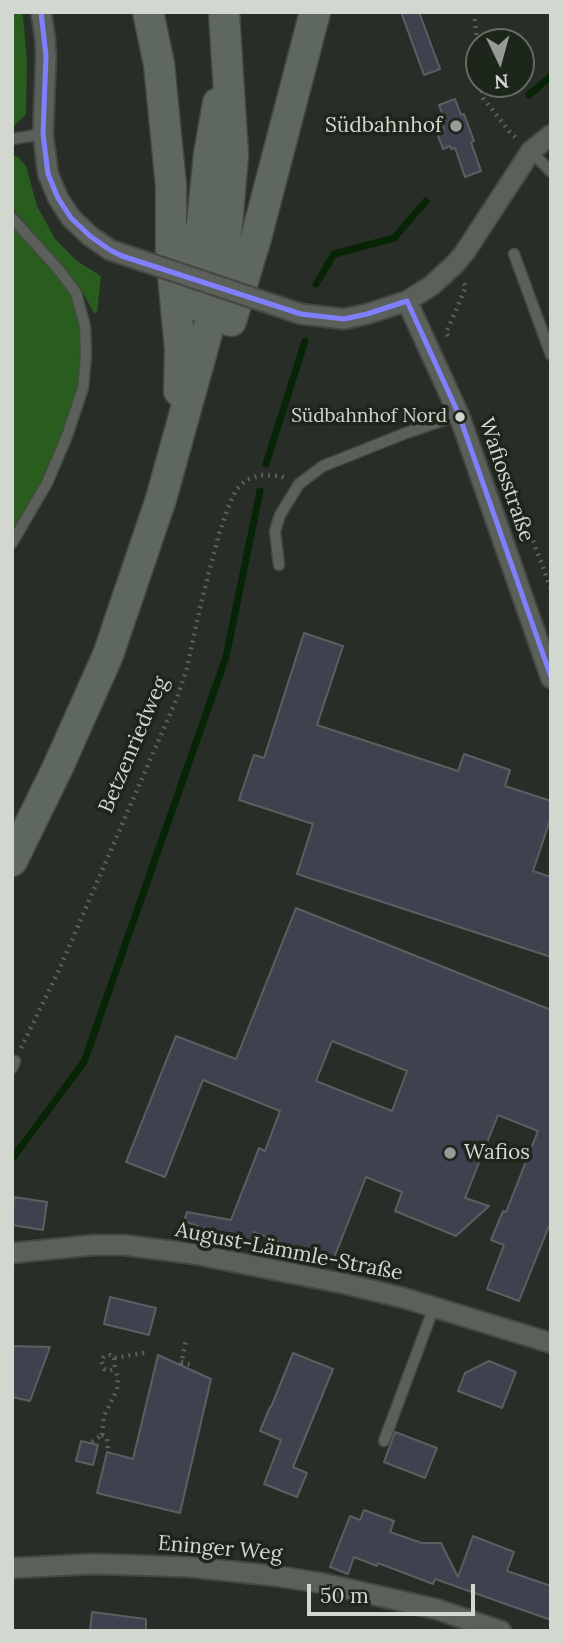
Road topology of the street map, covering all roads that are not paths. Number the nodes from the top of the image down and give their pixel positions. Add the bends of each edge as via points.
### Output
1 (41, 12) edge
2 (148, 12) edge
3 (224, 12) edge
4 (315, 12) edge
5 (226, 53) junction
6 (43, 134) junction
7 (551, 135) edge
8 (12, 139) edge
9 (531, 151) junction
10 (551, 172) edge
11 (12, 218) edge
12 (514, 254) dead end
13 (407, 301) junction
14 (180, 349) junction
15 (551, 355) edge
16 (459, 415) junction
17 (178, 439) junction
18 (12, 543) edge
19 (279, 565) dead end
20 (551, 678) edge
21 (12, 860) edge
22 (12, 1253) edge
23 (434, 1306) junction
24 (551, 1343) edge
25 (384, 1441) dead end
26 (12, 1568) edge
27 (501, 1631) edge

1 - 6 street
2 - 14 main road via 165,124
3 - 5 main road
4 - 17 main road via 226,334
5 - 14 main road
5 - 17 main road via 233,155 228,225 215,304
6 - 8 lane
6 - 13 street, bridge via 48,174 58,198 71,218 110,250 301,314 344,319
7 - 9 street
9 - 10 lane
9 - 13 street via 465,252 431,286
11 - 18 lane via 76,293 85,326 86,355 83,388 67,436 47,483
12 - 15 lane
13 - 16 street, Wafiosstraße
14 - 17 main road
16 - 19 lane, Wafiosstraße via 323,466 299,484 275,531
16 - 20 street, Wafiosstraße
17 - 21 main road via 108,655
22 - 23 street, August-Lämmle-Straße via 94,1245 154,1248 346,1284
23 - 24 street, August-Lämmle-Straße
23 - 25 lane
26 - 27 street, Eninger Weg via 130,1564 276,1576 413,1604

